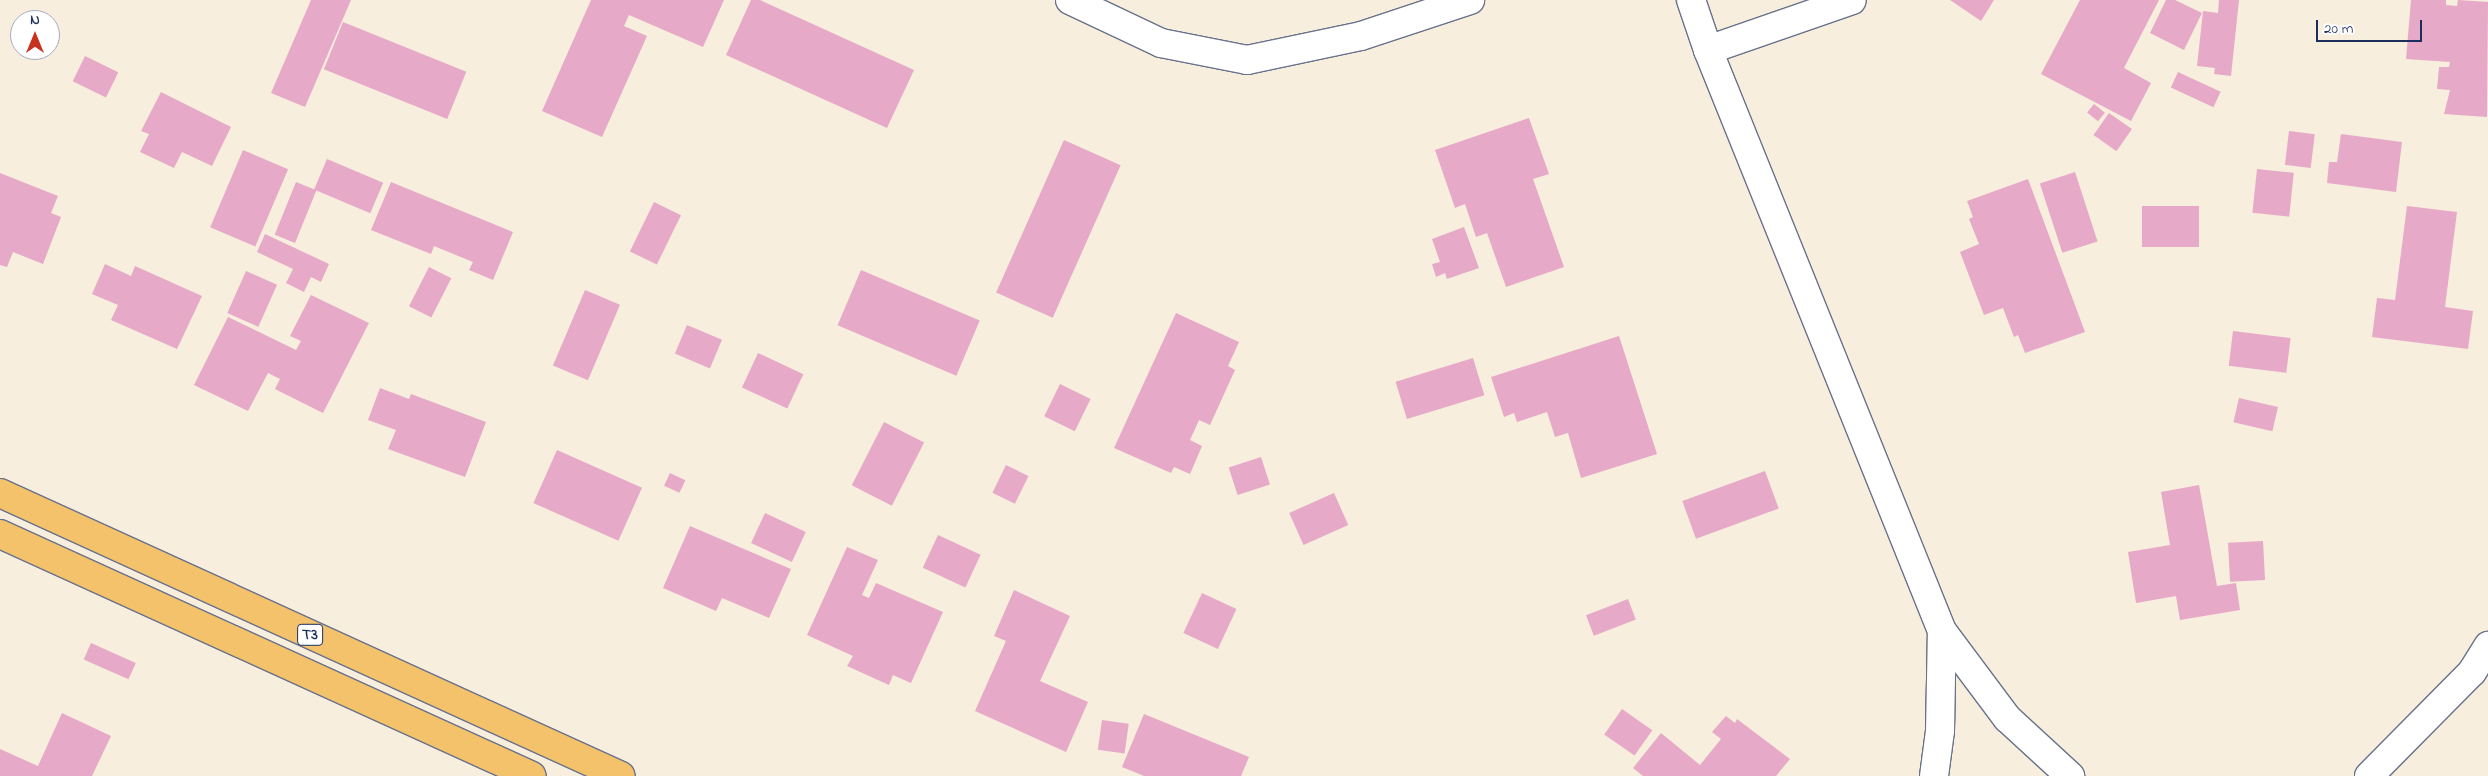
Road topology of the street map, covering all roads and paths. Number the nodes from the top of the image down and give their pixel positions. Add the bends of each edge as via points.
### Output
1 (1070, 0) edge
2 (1470, 0) edge
3 (1691, 0) edge
4 (1852, 0) edge
5 (1708, 50) junction
6 (0, 493) edge
7 (0, 534) edge
8 (1942, 631) junction
9 (2488, 646) edge
10 (590, 770) edge
11 (532, 776) edge
12 (621, 776) edge
13 (1934, 776) edge
14 (2070, 776) edge
15 (2369, 776) edge

1 - 2 street via 1161,43 1247,60 1361,36
3 - 5 street
4 - 5 street
5 - 8 street
6 - 10 highway, T3
7 - 11 highway, T3
8 - 13 street via 1940,731
8 - 14 street via 2007,718
9 - 15 street via 2472,672
10 - 12 highway, T3

